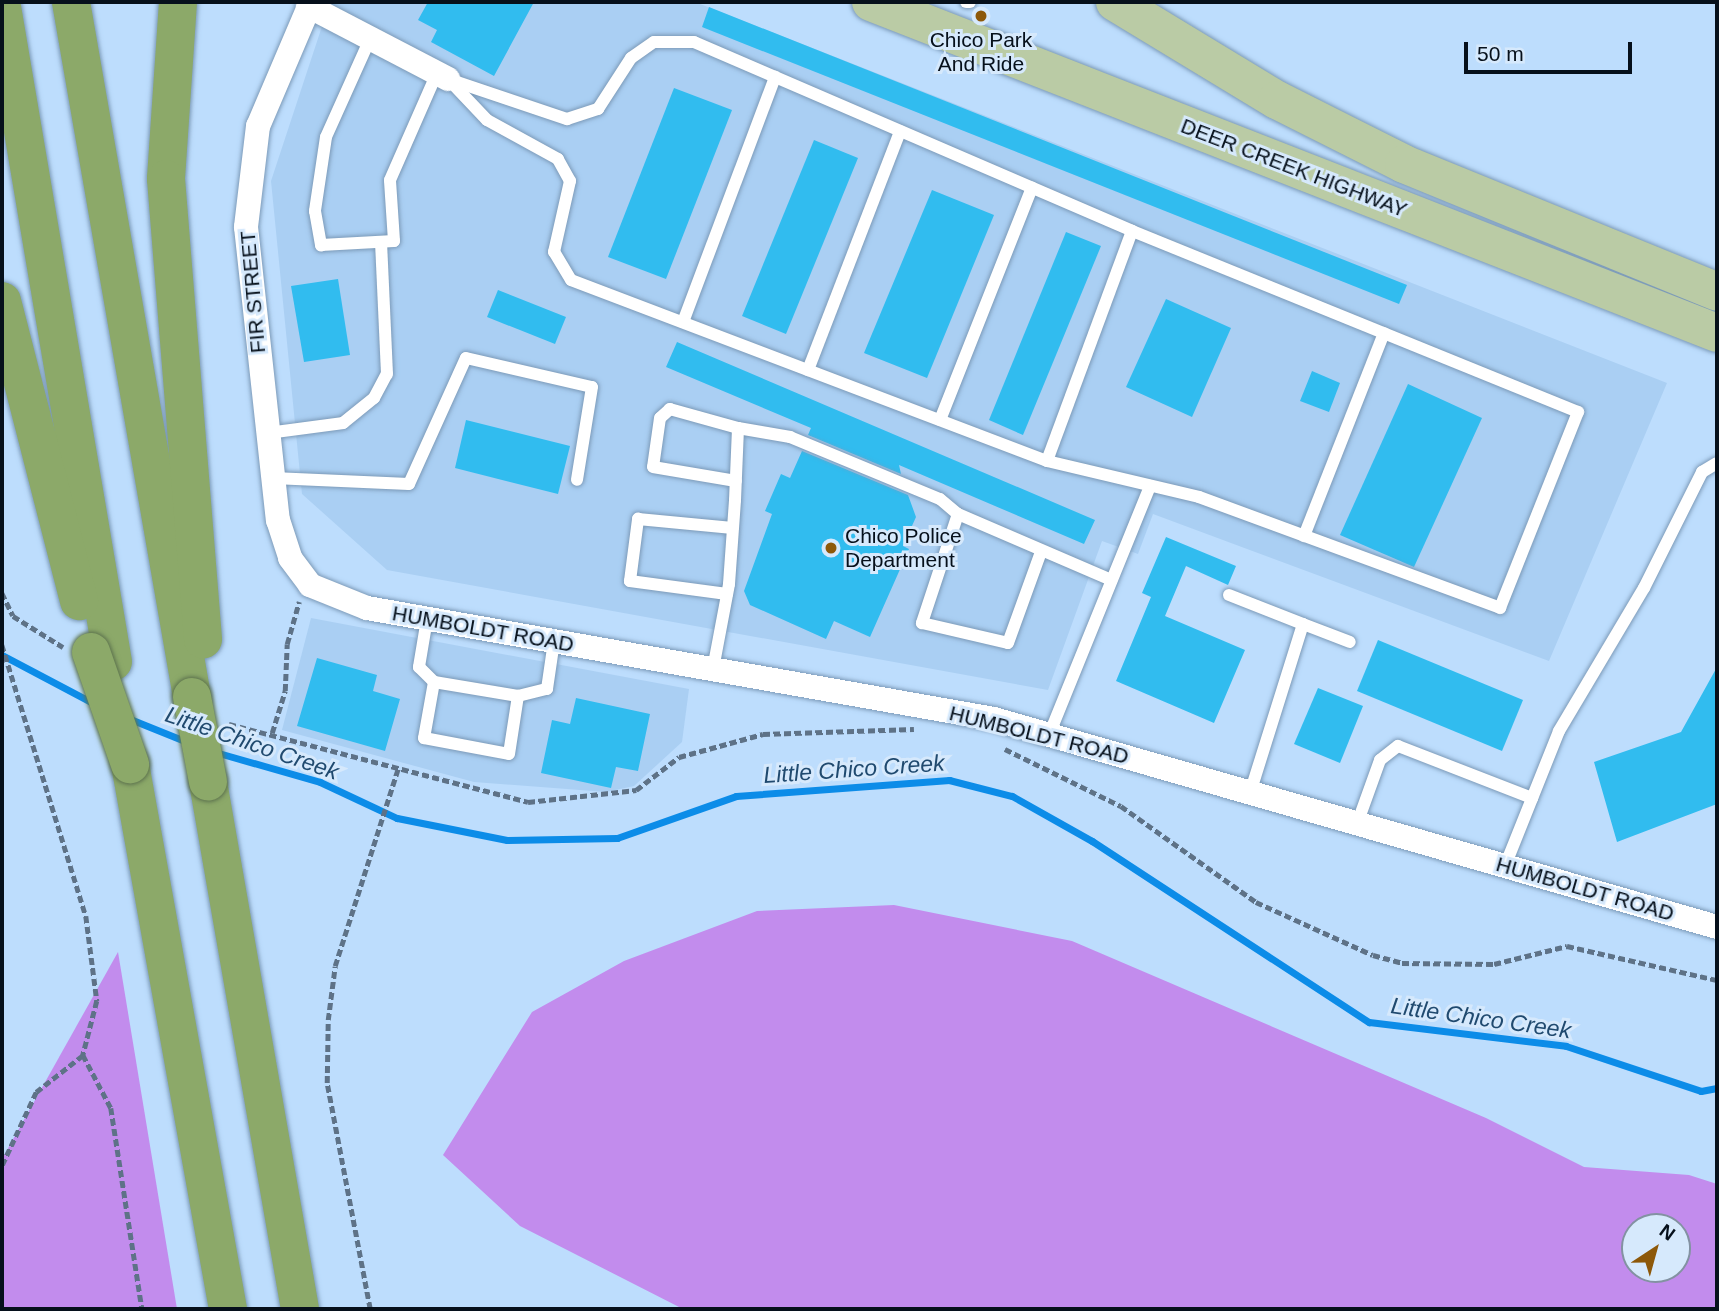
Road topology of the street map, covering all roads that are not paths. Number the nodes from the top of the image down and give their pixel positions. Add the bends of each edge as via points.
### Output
1 (71, 2) edge
2 (178, 2) edge
3 (871, 2) edge
4 (1115, 2) edge
5 (309, 4) edge
6 (2, 7) edge
7 (370, 39) junction
8 (443, 76) junction
9 (775, 77) junction
10 (900, 131) junction
11 (1032, 188) junction
12 (1132, 232) junction
13 (381, 242) junction
14 (1717, 292) edge
15 (2, 302) edge
16 (683, 322) junction
17 (1384, 333) junction
18 (1717, 334) edge
19 (808, 370) junction
20 (940, 420) junction
21 (738, 428) junction
22 (268, 433) junction
23 (1047, 461) junction
24 (1717, 463) edge
25 (273, 478) junction
26 (577, 480) dead end
27 (736, 481) junction
28 (1150, 486) junction
29 (958, 514) junction
30 (733, 528) junction
31 (1304, 536) junction
32 (1041, 552) junction
33 (1111, 580) junction
34 (310, 584) joint
35 (727, 594) junction
36 (1229, 595) dead end
37 (427, 619) junction
38 (1303, 624) junction
39 (554, 641) junction
40 (1350, 642) dead end
41 (93, 656) junction
42 (712, 669) junction
43 (434, 682) junction
44 (191, 691) junction
45 (518, 696) junction
46 (1049, 735) junction
47 (1250, 793) junction
48 (1532, 798) junction
49 (1357, 824) junction
50 (1505, 866) junction
51 (1717, 927) edge
52 (228, 1309) edge
53 (300, 1309) edge

1 - 44 highway
2 - 44 highway via 166,179 204,651
3 - 18 main road, DEER CREEK HIGHWAY
4 - 14 main road, DEER CREEK HIGHWAY via 1277,100 1404,164
5 - 7 street
5 - 22 street, FIR STREET via 276,71 250,172 246,227
6 - 41 highway
7 - 8 street
7 - 13 lane via 326,136 315,211 321,245
8 - 9 lane via 567,119 598,109 631,58 654,43 694,42
8 - 13 lane via 390,180 394,241
8 - 16 lane via 487,120 558,159 570,181 554,251 571,280
9 - 10 lane
9 - 16 lane
10 - 11 lane
10 - 19 lane
11 - 12 lane
11 - 20 lane
12 - 17 lane
12 - 23 lane
13 - 22 lane via 387,374 374,398 343,423
15 - 41 highway
16 - 19 lane
17 - 31 lane
17 - 31 lane via 1578,412 1500,608
19 - 20 lane
20 - 23 lane
21 - 27 lane
21 - 27 lane via 670,409 660,418 653,467
21 - 29 lane via 790,437 940,499
22 - 25 street, FIR STREET
23 - 28 lane
24 - 48 lane via 1702,472 1644,588 1559,730
25 - 26 lane via 410,484 466,358 592,387
25 - 34 street, FIR STREET via 290,558
27 - 30 lane
28 - 31 lane
28 - 33 lane
29 - 32 lane
29 - 32 lane via 922,624 1008,643
30 - 35 lane
30 - 35 lane via 638,519 631,581
32 - 33 lane
33 - 46 lane
34 - 37 street, HUMBOLDT ROAD via 332,598
35 - 42 lane
36 - 38 lane
37 - 39 street, HUMBOLDT ROAD
37 - 43 lane via 419,667
38 - 40 lane
38 - 47 lane
39 - 42 street, HUMBOLDT ROAD
39 - 45 lane via 547,689
41 - 52 highway, bridge via 130,764
42 - 46 street, HUMBOLDT ROAD via 994,719
43 - 45 lane
43 - 45 lane via 424,738 509,754
44 - 53 highway, bridge
46 - 47 street, HUMBOLDT ROAD
47 - 49 street, HUMBOLDT ROAD
48 - 49 lane via 1398,746 1380,760
48 - 50 lane
49 - 50 street, HUMBOLDT ROAD
50 - 51 street, HUMBOLDT ROAD

